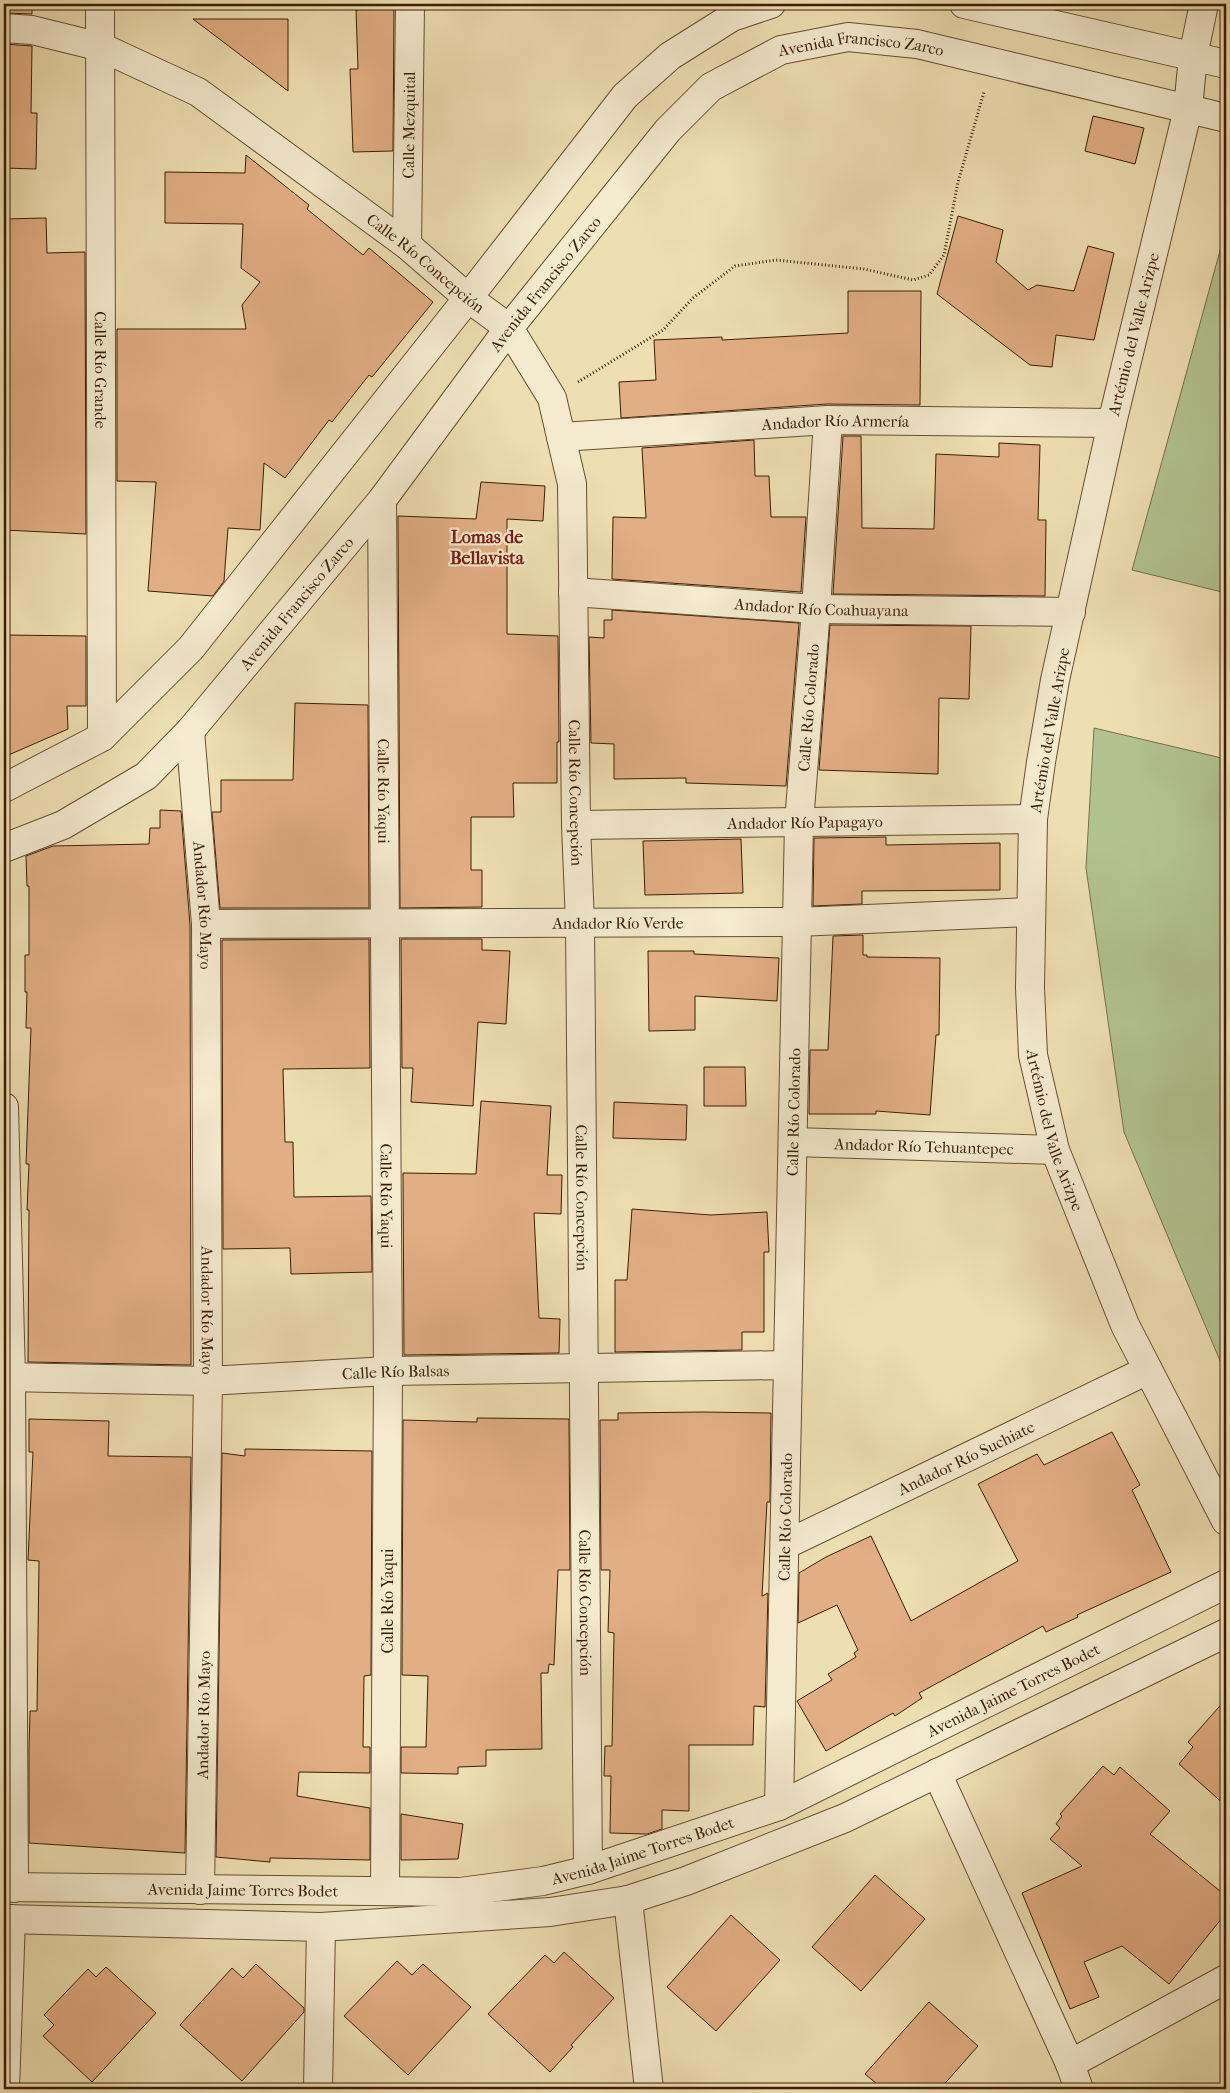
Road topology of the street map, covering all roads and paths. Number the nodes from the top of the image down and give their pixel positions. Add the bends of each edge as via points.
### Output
1 (100, 4) edge
2 (410, 4) edge
3 (771, 4) edge
4 (964, 4) edge
5 (1204, 4) edge
6 (4, 28) edge
7 (100, 47) junction
8 (1193, 56) junction
9 (992, 63) junction
10 (1226, 64) edge
11 (1188, 109) junction
12 (1226, 118) edge
13 (407, 245) junction
14 (468, 298) junction
15 (509, 328) junction
16 (552, 398) junction
17 (828, 420) junction
18 (1112, 422) junction
19 (561, 437) junction
20 (382, 500) junction
21 (573, 592) junction
22 (816, 609) junction
23 (1071, 612) junction
24 (190, 731) junction
25 (102, 737) junction
26 (4, 788) edge
27 (1033, 819) junction
28 (799, 822) junction
29 (576, 826) junction
30 (4, 848) edge
31 (1030, 912) junction
32 (798, 922) junction
33 (580, 923) junction
34 (206, 924) junction
35 (385, 924) junction
36 (4, 1107) edge
37 (793, 1142) junction
38 (1054, 1150) junction
39 (788, 1365) junction
40 (585, 1368) junction
41 (1148, 1370) junction
42 (388, 1371) junction
43 (8, 1377) edge
44 (208, 1381) junction
45 (1226, 1521) edge
46 (784, 1545) junction
47 (1226, 1584) edge
48 (1226, 1633) edge
49 (937, 1773) junction
50 (779, 1806) junction
51 (588, 1870) junction
52 (9, 1887) edge
53 (200, 1890) junction
54 (385, 1892) junction
55 (628, 1900) junction
56 (7, 1919) edge
57 (321, 1927) junction
58 (1226, 1979) edge
59 (1070, 2064) junction
60 (5, 2089) edge
61 (318, 2089) edge
62 (649, 2089) edge
63 (1079, 2089) edge

1 - 7 street, Calle Río Grande
2 - 13 street, Calle Mezquital
3 - 14 street via 732,17 670,56 625,96
4 - 8 street
5 - 8 street, Artémio del Valle Arizpe
6 - 7 street, Calle Río Concepción via 32,30
7 - 13 street, Calle Río Concepción via 198,92
7 - 25 street, Calle Río Grande
8 - 10 street
8 - 11 street, Artémio del Valle Arizpe
9 - 11 street, Avenida Francisco Zarco
9 - 15 street, Avenida Francisco Zarco via 917,44 848,37 781,50 711,87 668,130
9 - 16 path via 958,182 944,255 929,275 913,280 864,269 776,260 735,266 693,298 663,330
11 - 12 street, Avenida Francisco Zarco
11 - 18 street, Artémio del Valle Arizpe
13 - 14 street, Calle Río Concepción
14 - 15 street, Calle Río Concepción
14 - 25 street via 191,648
15 - 16 street, Calle Río Concepción
15 - 20 street, Avenida Francisco Zarco
16 - 19 street, Calle Río Concepción
17 - 18 street, Andador Río Armería
17 - 19 street, Andador Río Armería
17 - 22 street, Calle Río Colorado
18 - 23 street, Artémio del Valle Arizpe
19 - 21 street, Calle Río Concepción via 572,484
20 - 24 street, Avenida Francisco Zarco
20 - 35 street, Calle Río Yaqui
21 - 22 street, Andador Río Coahuayana
21 - 29 street, Calle Río Concepción
22 - 23 street, Andador Río Coahuayana
22 - 28 street, Calle Río Colorado
23 - 27 street, Artémio del Valle Arizpe via 1055,680
24 - 30 street, Avenida Francisco Zarco via 146,776 63,824
24 - 34 street, Andador Río Mayo
25 - 26 street
27 - 28 street, Andador Río Papagayo
27 - 31 street, Artémio del Valle Arizpe
28 - 29 street, Andador Río Papagayo
28 - 32 street, Calle Río Colorado
29 - 33 street, Calle Río Concepción
31 - 32 street, Andador Río Verde
31 - 38 street, Artémio del Valle Arizpe via 1032,1055
32 - 33 street, Andador Río Verde
32 - 37 street, Calle Río Colorado
33 - 35 street, Andador Río Verde
33 - 40 street, Calle Río Concepción
34 - 35 street, Andador Río Verde
34 - 44 street, Andador Río Mayo
35 - 42 street, Calle Río Yaqui
36 - 43 street
37 - 38 street, Andador Río Tehuantepec
37 - 39 street, Calle Río Colorado
38 - 41 street, Artémio del Valle Arizpe via 1125,1325
39 - 40 street, Calle Río Balsas
39 - 46 street, Calle Río Colorado
40 - 42 street, Calle Río Balsas
40 - 51 street, Calle Río Concepción
41 - 45 street, Artémio del Valle Arizpe
41 - 46 street, Andador Río Suchiate
42 - 44 street, Calle Río Balsas
42 - 54 street, Calle Río Yaqui
43 - 44 street, Calle Río Balsas
43 - 52 street
44 - 53 street, Andador Río Mayo
46 - 50 street, Calle Río Colorado
47 - 50 street, Avenida Jaime Torres Bodet
48 - 49 street, Avenida Jaime Torres Bodet
49 - 55 street, Avenida Jaime Torres Bodet via 846,1818 686,1881
49 - 59 street
50 - 51 street, Avenida Jaime Torres Bodet
51 - 54 street, Avenida Jaime Torres Bodet via 543,1881 460,1892
52 - 53 street, Avenida Jaime Torres Bodet
53 - 54 street, Avenida Jaime Torres Bodet
55 - 57 street, Avenida Jaime Torres Bodet via 550,1912
55 - 62 street
56 - 57 street, Avenida Jaime Torres Bodet
56 - 60 street
57 - 61 street
58 - 59 street
59 - 63 street

